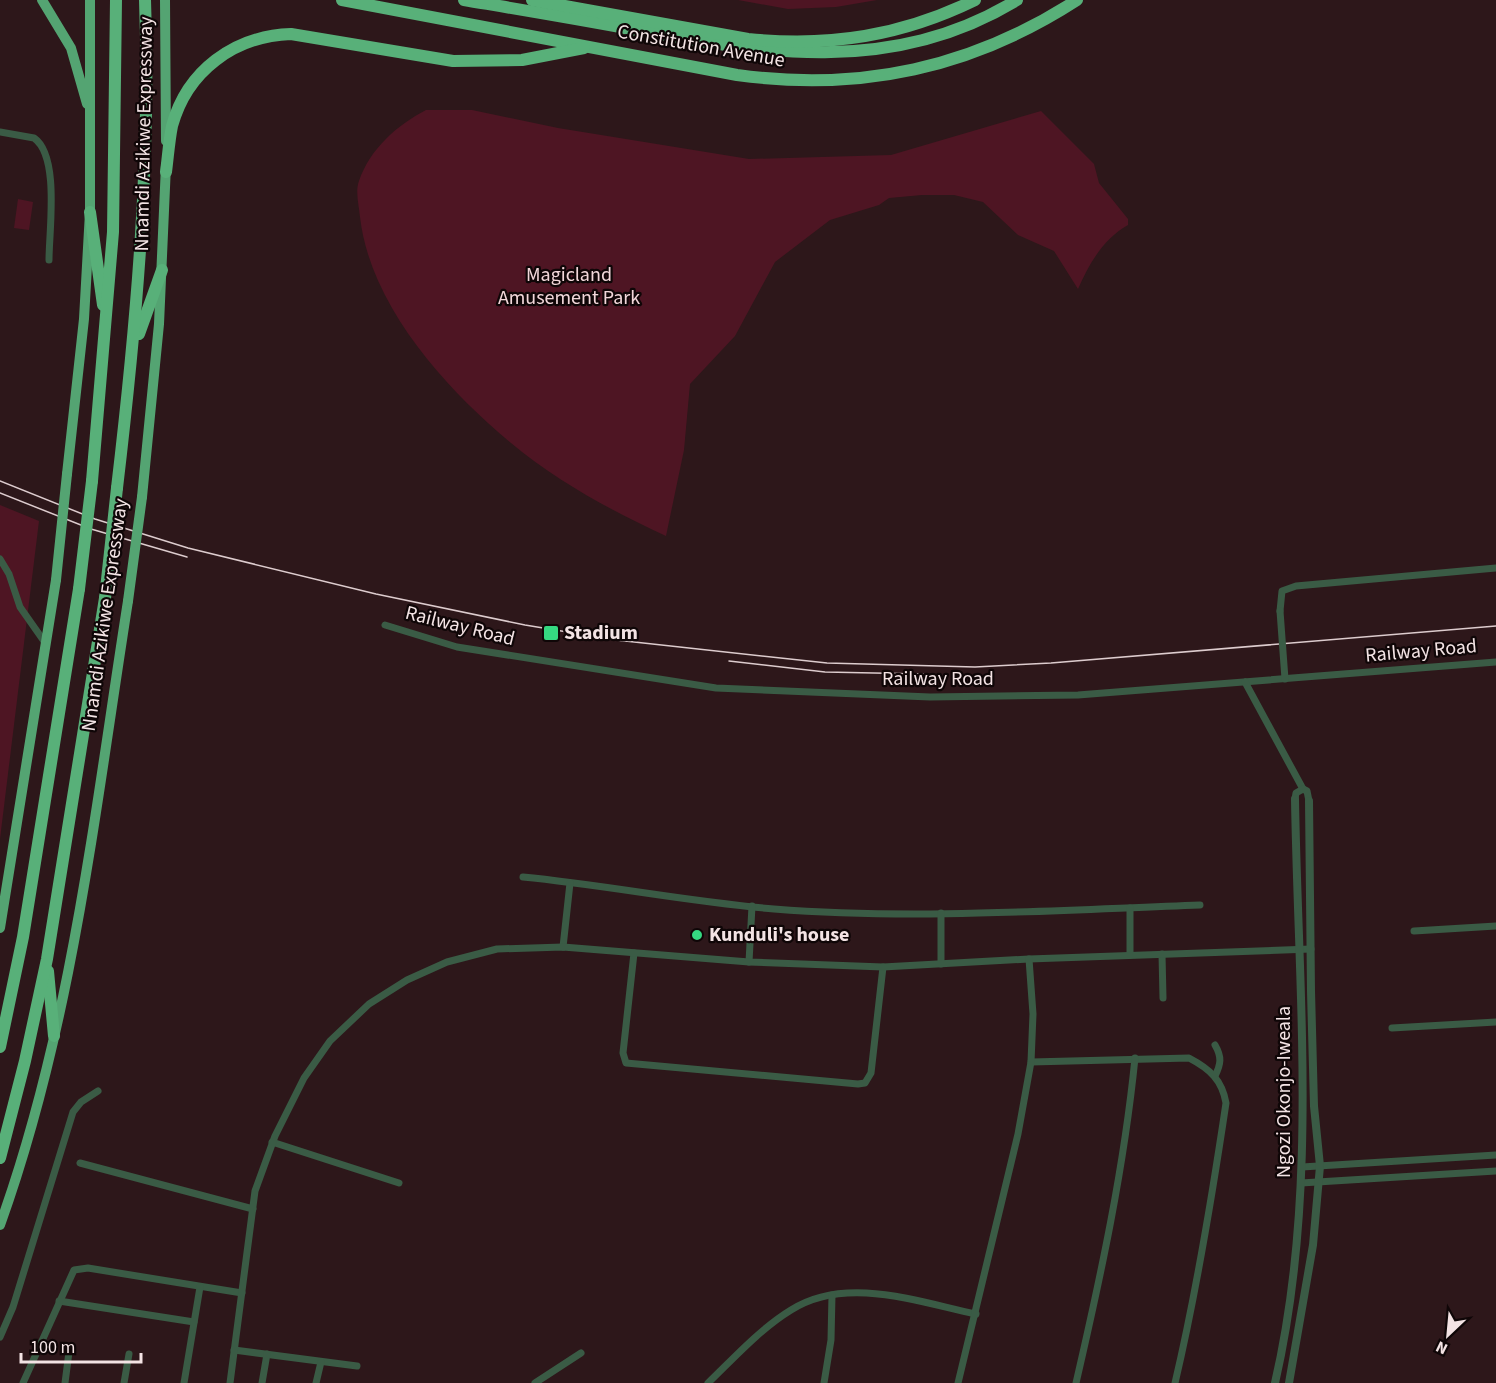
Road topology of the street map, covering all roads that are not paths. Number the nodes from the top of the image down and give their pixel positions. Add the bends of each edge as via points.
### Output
1 (42, 0) edge
2 (90, 0) edge
3 (116, 0) edge
4 (145, 0) edge
5 (165, 0) edge
6 (342, 0) edge
7 (464, 0) edge
8 (532, 0) edge
9 (975, 0) edge
10 (1017, 0) edge
11 (1077, 0) edge
12 (971, 23) junction
13 (885, 33) junction
14 (590, 46) junction
15 (91, 125) junction
16 (0, 132) edge
17 (166, 172) junction
18 (90, 212) junction
19 (49, 260) dead end
20 (162, 270) junction
21 (106, 330) junction
22 (133, 349) junction
23 (0, 559) edge
24 (1496, 568) edge
25 (385, 624) dead end
26 (46, 644) junction
27 (1496, 662) edge
28 (1285, 678) junction
29 (1245, 682) junction
30 (1303, 789) junction
31 (1295, 799) joint
32 (1309, 801) joint
33 (523, 877) dead end
34 (570, 884) junction
35 (1200, 905) dead end
36 (752, 906) junction
37 (1130, 908) junction
38 (941, 914) junction
39 (1496, 926) edge
40 (0, 927) edge
41 (1413, 931) dead end
42 (563, 947) junction
43 (1311, 949) junction
44 (1298, 950) junction
45 (634, 953) junction
46 (1162, 954) junction
47 (1130, 955) junction
48 (47, 959) junction
49 (1029, 959) junction
50 (749, 962) junction
51 (941, 964) junction
52 (883, 967) junction
53 (1163, 998) dead end
54 (11, 1006) junction
55 (1496, 1022) edge
56 (1392, 1028) dead end
57 (0, 1029) edge
58 (54, 1036) junction
59 (1215, 1045) dead end
60 (0, 1047) edge
61 (1136, 1058) junction
62 (1031, 1062) junction
63 (1215, 1076) junction
64 (98, 1091) dead end
65 (272, 1142) junction
66 (1496, 1155) edge
67 (0, 1158) edge
68 (80, 1163) dead end
69 (1320, 1166) junction
70 (1302, 1167) junction
71 (1496, 1171) edge
72 (1319, 1182) junction
73 (399, 1183) dead end
74 (1301, 1183) junction
75 (253, 1209) junction
76 (0, 1225) edge
77 (200, 1287) junction
78 (242, 1293) junction
79 (832, 1295) junction
80 (58, 1301) junction
81 (976, 1314) junction
82 (194, 1322) junction
83 (0, 1337) edge
84 (234, 1350) junction
85 (69, 1352) dead end
86 (581, 1353) dead end
87 (129, 1354) dead end
88 (267, 1354) junction
89 (321, 1362) junction
90 (357, 1366) dead end
91 (23, 1383) edge
92 (65, 1383) edge
93 (124, 1383) edge
94 (184, 1383) edge
95 (230, 1383) edge
96 (262, 1383) edge
97 (316, 1383) edge
98 (536, 1383) edge
99 (708, 1383) edge
100 (824, 1383) edge
101 (958, 1383) edge
102 (1076, 1383) edge
103 (1175, 1383) edge
104 (1275, 1383) edge
105 (1289, 1383) edge

1 - 15 highway via 71,48
2 - 15 highway
3 - 21 highway, Nnamdi Azikiwe Expressway via 116,155
4 - 22 highway, Nnamdi Azikiwe Expressway via 144,133
5 - 17 highway, Nnamdi Azikiwe Expressway
6 - 14 highway, Constitution Avenue
7 - 12 highway, Constitution Avenue via 692,40 800,54 887,48
8 - 13 highway via 779,42 838,42
9 - 13 highway via 947,14
10 - 12 highway, Constitution Avenue
11 - 14 highway, Constitution Avenue via 1010,38 964,57 866,79 779,81
12 - 13 highway
14 - 17 highway via 522,60 453,61 291,34 270,35 231,48 197,76 185,92 172,127
15 - 18 highway
16 - 19 street via 34,138 47,154
17 - 20 highway, Nnamdi Azikiwe Expressway
18 - 21 highway
18 - 26 highway, bridge via 84,319
20 - 22 highway
20 - 58 highway, Nnamdi Azikiwe Expressway, bridge via 153,390 128,601 78,916
21 - 54 highway, Nnamdi Azikiwe Expressway, bridge via 79,589
22 - 48 highway, Nnamdi Azikiwe Expressway, bridge via 105,598
23 - 26 street via 20,607
24 - 28 street, bridge via 1296,586 1282,591
25 - 29 street, Railway Road via 467,649 716,688 930,698 1078,695
26 - 40 highway
27 - 28 street, Railway Road
28 - 29 street, Railway Road
29 - 30 street
30 - 31 street
30 - 32 street
31 - 44 street, Ngozi Okonjo-Iweala
32 - 43 street, Ngozi Okonjo-Iweala
33 - 34 street
34 - 36 street
34 - 42 street
35 - 37 street
36 - 38 street
36 - 50 street
37 - 38 street
37 - 47 street
38 - 51 street
39 - 41 street
42 - 45 street
42 - 65 street via 497,949 447,962 407,980 369,1004 330,1041 304,1078
43 - 44 street
43 - 69 street, Ngozi Okonjo-Iweala via 1314,1106
44 - 46 street
44 - 70 street, Ngozi Okonjo-Iweala
45 - 50 street
45 - 52 street via 623,1053 626,1063 858,1084 865,1083 871,1073
46 - 47 street
46 - 53 street
47 - 49 street
48 - 58 highway
48 - 67 highway, Nnamdi Azikiwe Expressway
49 - 51 street
49 - 62 street
50 - 52 street
51 - 52 street
54 - 57 highway
54 - 60 highway, Nnamdi Azikiwe Expressway
55 - 56 street
58 - 76 highway, Nnamdi Azikiwe Expressway via 17,1179
59 - 63 street via 1221,1065
61 - 62 street
61 - 63 street via 1189,1058
61 - 102 street via 1110,1234
62 - 81 street
63 - 103 street via 1226,1103 1196,1293
64 - 83 street via 81,1101 73,1112 13,1307
65 - 73 street
65 - 75 street
66 - 69 street
68 - 75 street
69 - 70 street
69 - 72 street, Ngozi Okonjo-Iweala
70 - 74 street, Ngozi Okonjo-Iweala
71 - 72 street
72 - 74 street
72 - 105 street, Ngozi Okonjo-Iweala via 1304,1308
74 - 104 street, Ngozi Okonjo-Iweala via 1294,1262
75 - 78 street
77 - 78 street
77 - 80 street via 79,1268 70,1274
77 - 82 street
78 - 84 street
79 - 81 street via 895,1297
79 - 99 street via 794,1308 779,1318
79 - 100 street via 831,1340
80 - 82 street
80 - 91 street
81 - 101 street
82 - 94 street
84 - 88 street
84 - 95 street
85 - 92 street
86 - 98 street
87 - 93 street
88 - 89 street
88 - 96 street
89 - 90 street
89 - 97 street

